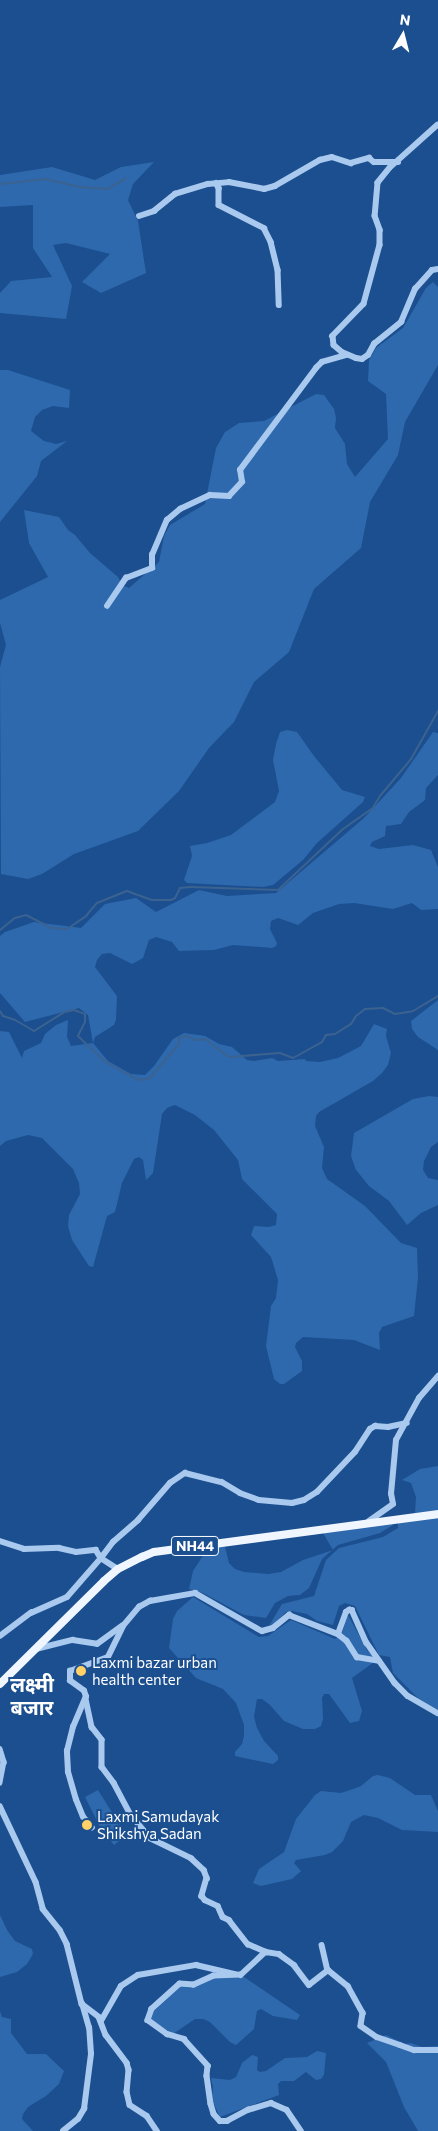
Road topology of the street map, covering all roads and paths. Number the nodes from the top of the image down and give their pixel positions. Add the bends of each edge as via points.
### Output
1 (438, 125) edge
2 (398, 162) junction
3 (216, 184) junction
4 (139, 216) dead end
5 (438, 269) edge
6 (279, 304) dead end
7 (348, 355) junction
8 (107, 606) dead end
9 (438, 1376) edge
10 (407, 1423) junction
11 (438, 1514) edge
12 (362, 1526) junction
13 (0, 1541) edge
14 (101, 1558) junction
15 (118, 1569) junction
16 (123, 1626) junction
17 (338, 1634) junction
18 (0, 1636) edge
19 (36, 1649) junction
20 (379, 1661) junction
21 (0, 1684) edge
22 (86, 1697) junction
23 (438, 1713) edge
24 (0, 1749) edge
25 (0, 1783) edge
26 (0, 1806) edge
27 (92, 1828) dead end
28 (322, 1945) dead end
29 (266, 1952) junction
30 (328, 1970) junction
31 (241, 1976) junction
32 (82, 2004) junction
33 (101, 2021) junction
34 (438, 2050) edge
35 (63, 2131) edge
36 (157, 2131) edge
37 (301, 2131) edge

1 - 2 street
2 - 3 street via 374,162 368,158 351,163 332,156 276,186 264,189 229,182
2 - 7 street via 378,183 375,216 380,230 380,245 364,304 332,340
3 - 4 street via 182,191 154,211
3 - 6 street via 219,204 264,228 278,270
5 - 7 street via 432,270 415,289 401,322 374,344 368,355 362,359
7 - 8 street via 322,362 316,368 240,470 242,482 229,496 210,495 180,508 167,520 152,555 152,568 126,578
9 - 10 street via 419,1398
10 - 12 street via 400,1428 396,1440 393,1504
10 - 14 street via 370,1429 355,1452 317,1492 292,1503 259,1500 222,1482 185,1473 170,1482 138,1520 112,1542
11 - 12 main road, NH44
12 - 15 main road, NH44 via 154,1552
13 - 14 street via 24,1549 96,1550
14 - 15 street
14 - 18 street via 67,1597 31,1613
15 - 19 main road, NH44
16 - 17 street via 139,1607 150,1601 195,1593 262,1631 273,1628 289,1615
16 - 19 street via 97,1644 73,1640
16 - 22 street via 108,1657 70,1671 70,1681
17 - 20 street via 347,1641 357,1658
17 - 20 street via 346,1612 352,1610
19 - 21 main road, NH44
20 - 23 street via 408,1696
22 - 27 street via 67,1752 72,1787 83,1817
22 - 29 street via 92,1727 102,1740 102,1768 131,1815 150,1838 200,1865 207,1878 202,1896 218,1906 223,1917 248,1944
24 - 25 street via 4,1762
26 - 32 street via 36,1882 43,1910 67,1944
28 - 30 street
29 - 30 street via 278,1954 294,1965 309,1984
29 - 31 street
30 - 34 street via 348,1986 363,2013 362,2026 377,2037 414,2050
31 - 33 street via 196,1964 138,1975 121,1986
31 - 37 street via 214,1976 194,1985 180,1984 152,2009 148,2020 167,2034 184,2039 208,2066 211,2104 220,2121 271,2103 287,2110
32 - 33 street
32 - 35 street via 89,2028 91,2054 84,2109 78,2119
33 - 36 street via 106,2035 129,2068 127,2092 130,2106 147,2116

